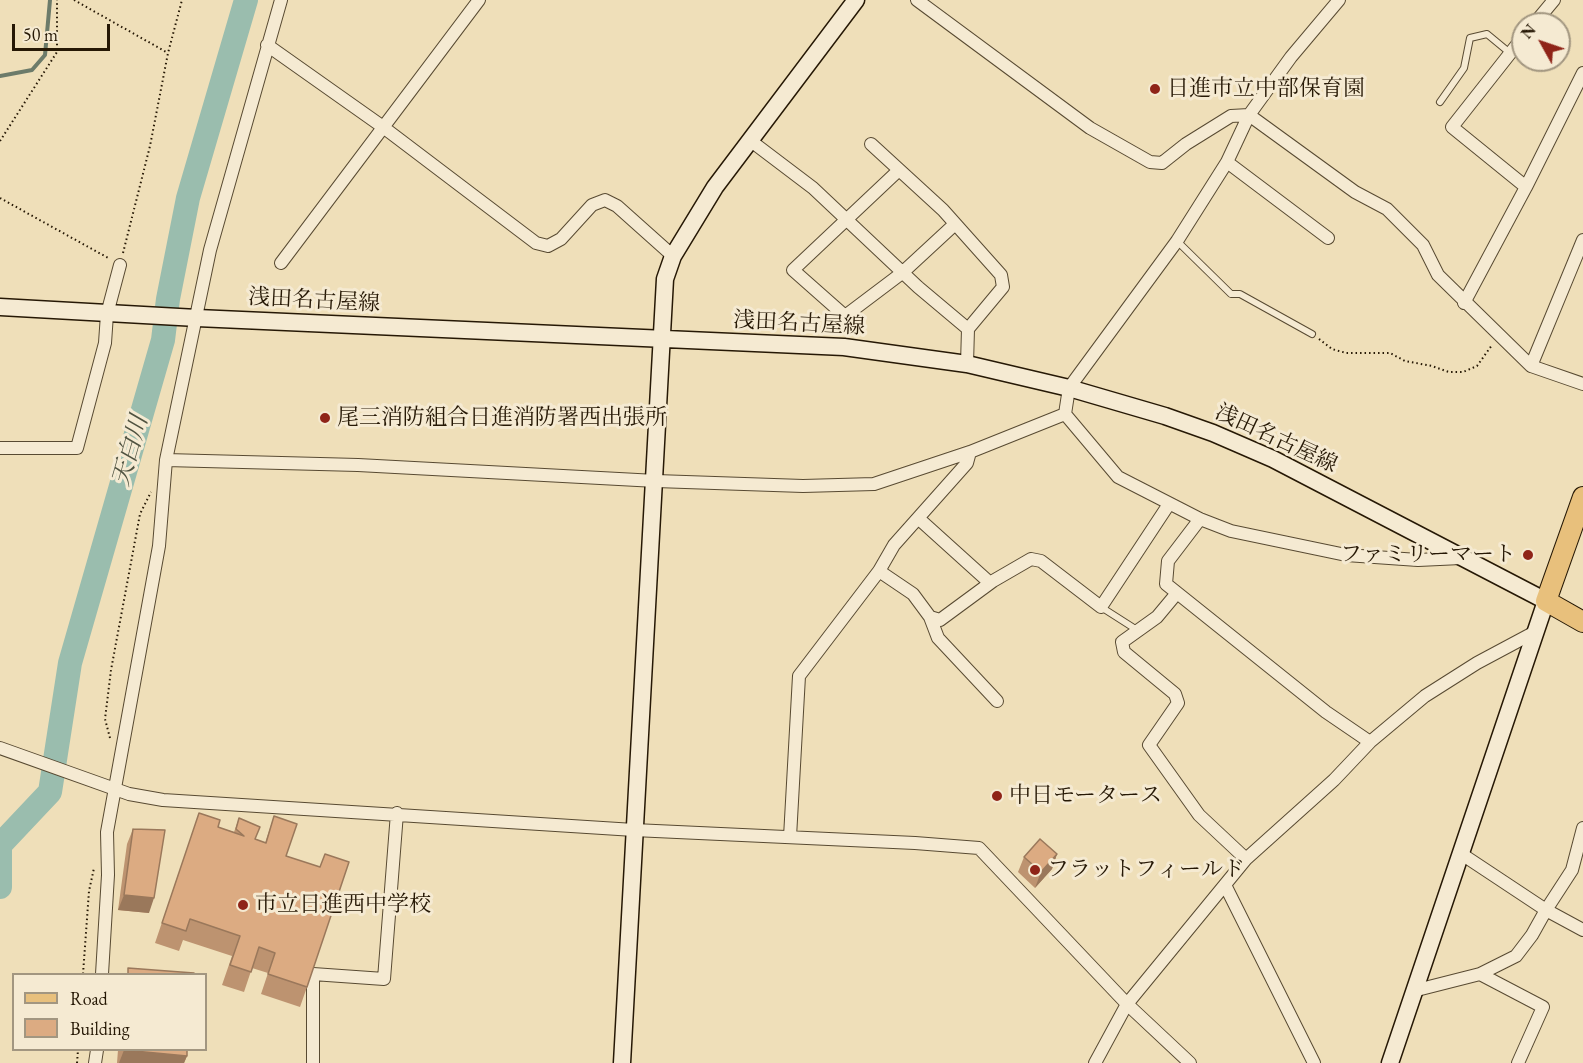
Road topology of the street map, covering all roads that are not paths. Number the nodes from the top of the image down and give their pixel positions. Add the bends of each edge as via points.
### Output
1 (280, 0) edge
2 (479, 0) edge
3 (856, 0) edge
4 (917, 0) edge
5 (1339, 0) edge
6 (1554, 0) edge
7 (1544, 12) edge
8 (267, 45) junction
9 (1510, 53) joint
10 (1583, 73) edge
11 (1440, 102) dead end
12 (1249, 114) junction
13 (383, 127) junction
14 (751, 141) junction
15 (871, 144) dead end
16 (1227, 162) junction
17 (899, 170) junction
18 (1526, 187) junction
19 (847, 220) junction
20 (955, 224) junction
21 (1328, 238) dead end
22 (1583, 240) edge
23 (1177, 242) junction
24 (673, 256) junction
25 (281, 263) dead end
26 (120, 265) road end
27 (902, 273) junction
28 (1464, 303) junction
29 (0, 306) edge
30 (107, 314) junction
31 (197, 318) junction
32 (968, 330) junction
33 (1312, 334) road end
34 (661, 340) junction
35 (967, 364) junction
36 (1532, 366) junction
37 (1583, 384) edge
38 (1069, 388) junction
39 (1065, 414) junction
40 (0, 448) edge
41 (970, 452) junction
42 (166, 460) junction
43 (656, 481) junction
44 (1583, 497) edge
45 (1169, 504) junction
46 (918, 518) junction
47 (1200, 519) junction
48 (1465, 557) junction
49 (879, 571) junction
50 (990, 583) junction
51 (1177, 592) junction
52 (1546, 601) junction
53 (1101, 607) junction
54 (930, 617) junction
55 (1583, 622) edge
56 (1137, 630) junction
57 (1535, 632) junction
58 (997, 701) dead end
59 (1370, 742) junction
60 (0, 748) edge
61 (110, 787) junction
62 (397, 813) junction
63 (1583, 828) edge
64 (634, 830) junction
65 (790, 837) junction
66 (1460, 853) junction
67 (1246, 859) junction
68 (1225, 885) junction
69 (1546, 910) junction
70 (1583, 930) edge
71 (102, 973) edge
72 (1480, 974) junction
73 (1413, 991) junction
74 (1127, 1004) junction
75 (313, 1063) edge
76 (622, 1063) edge
77 (1095, 1063) edge
78 (1190, 1063) edge
79 (1314, 1063) edge
80 (1390, 1063) edge
81 (1518, 1063) edge

1 - 8 street
2 - 13 street
3 - 14 street
4 - 12 street via 1090,128 1150,162 1162,164 1231,116
5 - 12 street
6 - 7 street
8 - 13 street
8 - 31 street via 210,250
9 - 11 lane via 1487,34 1470,38 1464,68
9 - 18 street via 1452,128
10 - 18 street
12 - 16 street
12 - 28 street via 1355,192 1387,208 1423,245 1438,275
13 - 24 street via 536,243 548,246 561,239 592,205 605,200
13 - 25 street
14 - 19 street via 813,188
14 - 24 street via 715,187
15 - 17 street
16 - 21 street
16 - 23 street
17 - 19 street
17 - 20 street
18 - 28 street
19 - 27 street
19 - 27 street via 793,270 845,316
20 - 27 street
20 - 32 street via 1001,275 1003,287
22 - 36 street
23 - 33 lane via 1231,294 1240,294
23 - 38 street
24 - 34 street via 665,279
26 - 30 street
27 - 32 street
28 - 36 street
29 - 30 street, 浅田名古屋線
30 - 31 street, 浅田名古屋線
30 - 40 street via 105,343 77,448
31 - 34 street, 浅田名古屋線
31 - 42 street
32 - 35 street
34 - 35 street, 浅田名古屋線 via 844,347
34 - 43 street
35 - 38 street, 浅田名古屋線
36 - 37 street
38 - 39 street
38 - 48 street, 浅田名古屋線 via 1165,416 1263,455
39 - 41 street
39 - 45 street via 1118,477
41 - 43 street via 874,484
41 - 46 street via 967,463
42 - 43 street
42 - 61 street via 159,546
43 - 64 street
44 - 52 main road
45 - 47 street
45 - 53 street
46 - 49 street via 894,544
46 - 50 street
47 - 48 street via 1231,531 1346,555 1418,560
47 - 51 street via 1166,568 1166,584
48 - 52 street, 浅田名古屋線
49 - 54 street via 913,594
49 - 65 street via 799,676
50 - 53 street via 1031,559 1041,561
50 - 54 street via 939,620
51 - 56 street via 1157,617
51 - 59 street via 1326,712
52 - 55 main road
52 - 57 street
53 - 56 lane
54 - 58 street via 938,638
56 - 67 street via 1122,642 1124,652 1175,694 1178,703 1149,745 1199,814
57 - 59 street via 1425,696
57 - 66 street
59 - 67 street
60 - 61 street
61 - 62 street via 163,800
61 - 71 street
62 - 64 street
62 - 75 street via 384,979 313,974
63 - 69 street via 1572,870
64 - 65 street
64 - 76 street
65 - 74 street via 978,848
66 - 69 street
66 - 73 street
67 - 68 street
68 - 74 street
68 - 79 street
69 - 70 street
69 - 72 street via 1516,956
72 - 73 street
72 - 81 street via 1543,1007
73 - 80 street
74 - 77 street
74 - 78 street

